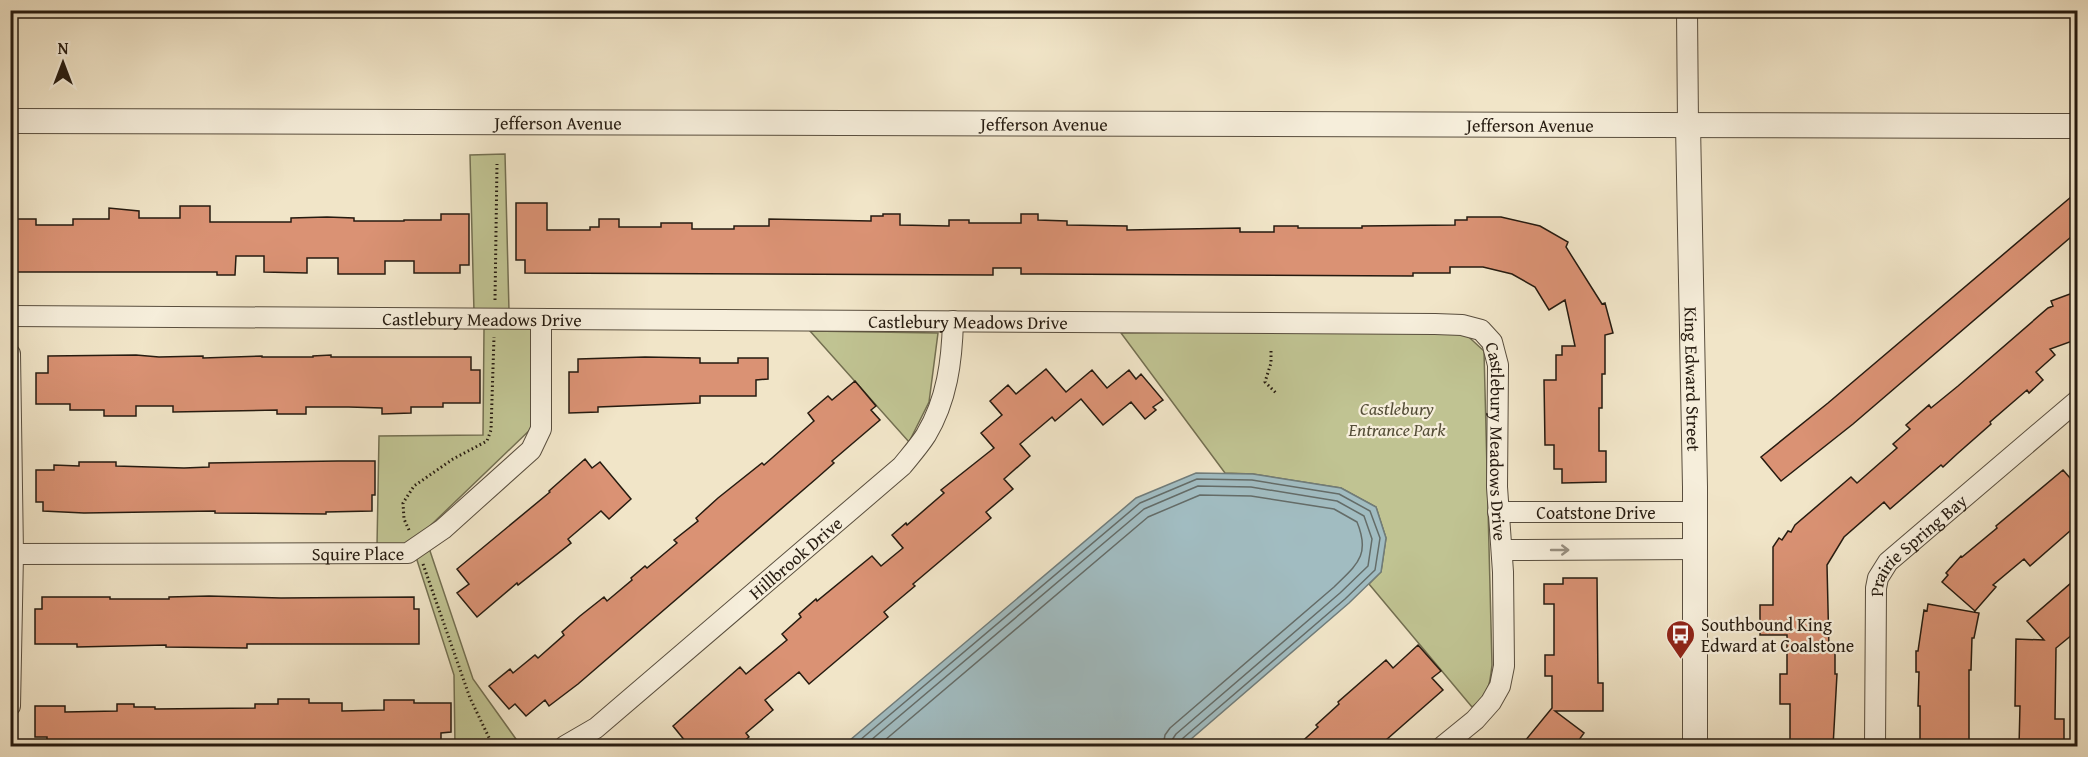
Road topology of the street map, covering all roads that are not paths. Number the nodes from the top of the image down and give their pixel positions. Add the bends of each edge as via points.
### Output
1 (1687, 10) edge
2 (10, 121) edge
3 (1688, 125) junction
4 (2078, 126) edge
5 (10, 316) edge
6 (541, 319) junction
7 (953, 321) junction
8 (10, 354) edge
9 (2078, 400) edge
10 (1498, 512) junction
11 (1695, 512) junction
12 (1695, 549) junction
13 (1502, 550) junction
14 (13, 554) junction
15 (10, 706) edge
16 (565, 747) edge
17 (1443, 747) edge
18 (1695, 747) edge
19 (1875, 747) edge

1 - 3 street, King Edward Street
2 - 3 street, Jefferson Avenue
3 - 4 street, Jefferson Avenue
3 - 11 street, King Edward Street
5 - 6 street, Castlebury Meadows Drive
6 - 7 street, Castlebury Meadows Drive
6 - 14 street, Squire Place via 541,429 531,450 442,529 408,553
7 - 10 street, Castlebury Meadows Drive via 1435,324 1481,330 1492,342 1498,364
7 - 16 street, Hillbrook Drive via 948,385 926,435 902,466 596,728
8 - 14 street
9 - 19 street, Prairie Spring Bay via 1882,570 1876,588
10 - 11 street, Coatstone Drive
10 - 13 street, Castlebury Meadows Drive
11 - 12 street, King Edward Street
13 -> 12 street, Coatstone Drive
12 - 18 street, King Edward Street
13 - 17 street, Castlebury Meadows Drive via 1504,666 1500,687 1475,720
14 - 15 street

